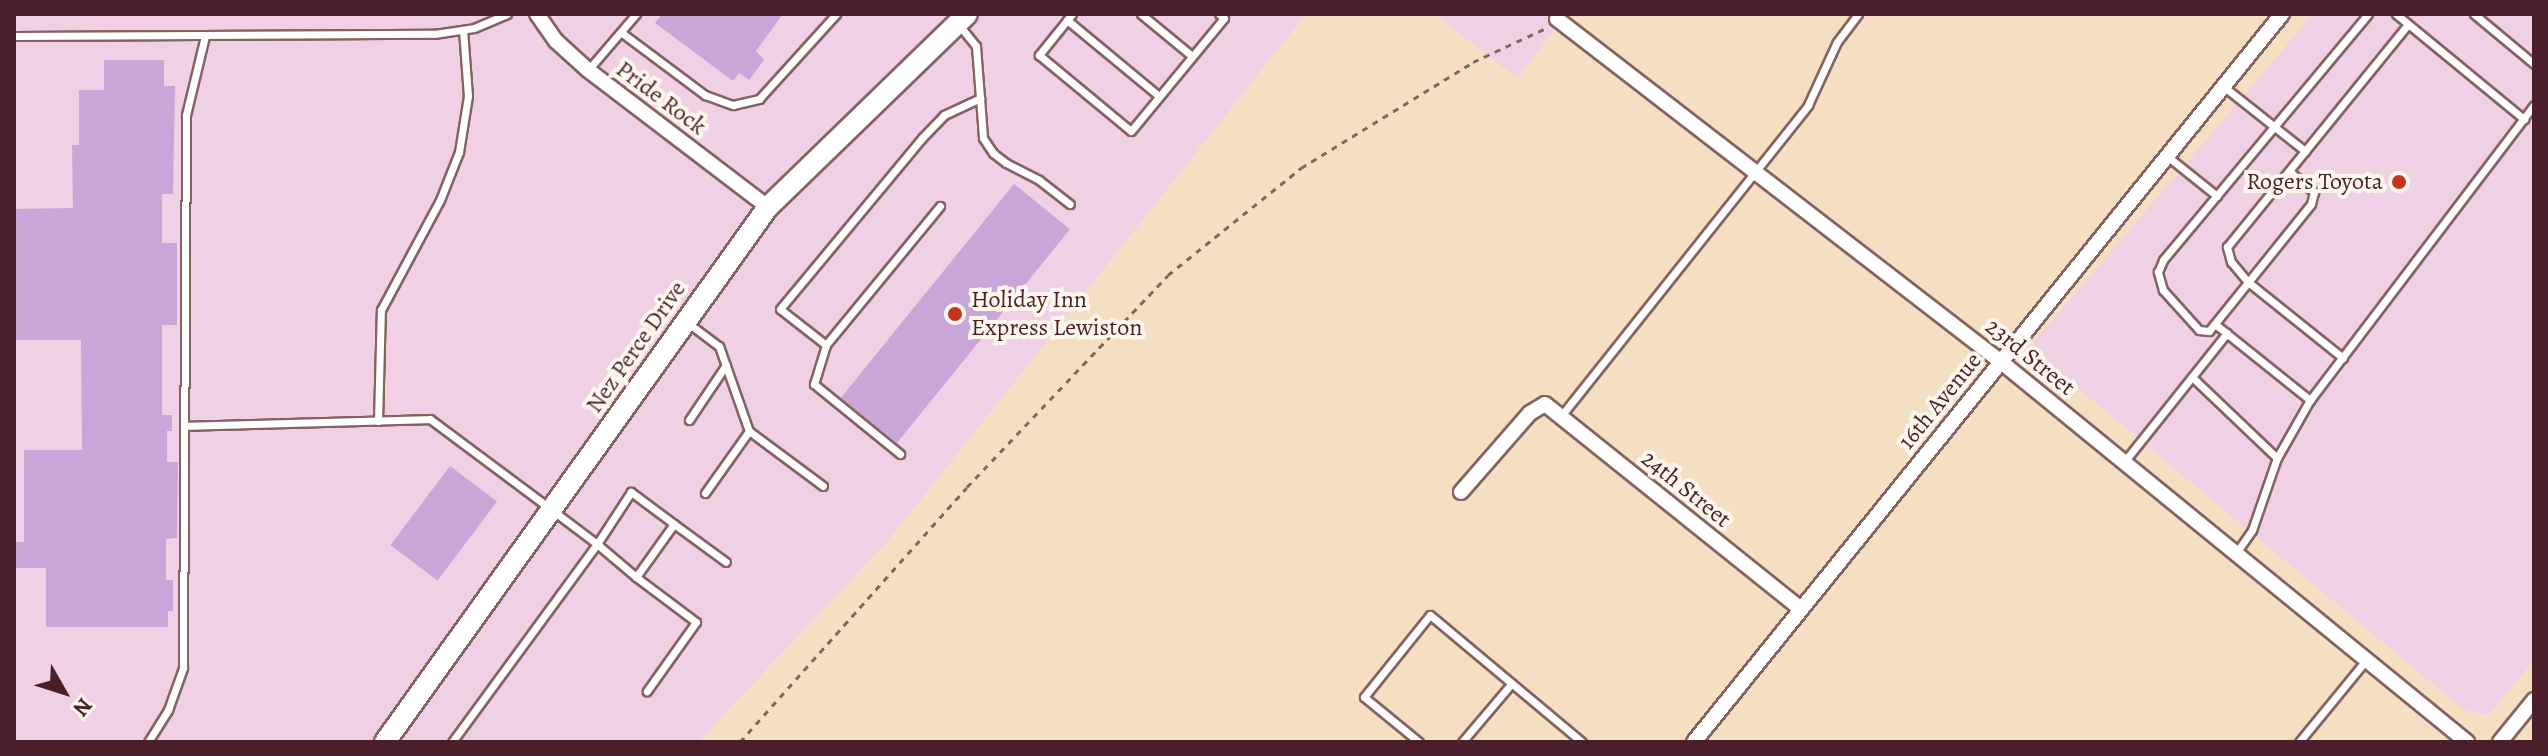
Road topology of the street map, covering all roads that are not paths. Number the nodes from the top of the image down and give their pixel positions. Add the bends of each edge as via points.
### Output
1 (507, 14) edge
2 (537, 14) edge
3 (636, 14) edge
4 (836, 14) edge
5 (1141, 14) edge
6 (1219, 14) edge
7 (1858, 14) edge
8 (2282, 14) edge
9 (2368, 14) edge
10 (2396, 14) edge
11 (2474, 14) edge
12 (1556, 16) edge
13 (1070, 17) edge
14 (962, 18) edge
15 (2408, 24) junction
16 (463, 30) junction
17 (622, 33) junction
18 (14, 36) edge
19 (205, 36) junction
20 (1192, 56) junction
21 (2534, 64) edge
22 (588, 70) junction
23 (2223, 86) junction
24 (1159, 96) junction
25 (980, 98) junction
26 (2534, 105) edge
27 (2524, 119) junction
28 (2275, 128) junction
29 (2305, 151) junction
30 (2167, 156) junction
31 (2289, 171) junction
32 (1756, 172) junction
33 (2217, 196) junction
34 (1070, 204) dead end
35 (940, 206) dead end
36 (768, 207) junction
37 (2248, 282) junction
38 (686, 322) junction
39 (2215, 324) junction
40 (2227, 333) junction
41 (826, 345) junction
42 (2343, 358) junction
43 (2000, 361) junction
44 (726, 365) junction
45 (2192, 377) junction
46 (2310, 400) junction
47 (1561, 417) junction
48 (689, 420) dead end
49 (378, 421) junction
50 (184, 426) junction
51 (749, 431) junction
52 (900, 454) dead end
53 (2277, 458) junction
54 (2124, 462) junction
55 (823, 486) dead end
56 (1461, 492) dead end
57 (705, 493) dead end
58 (552, 510) junction
59 (674, 524) junction
60 (597, 544) junction
61 (2236, 553) junction
62 (726, 562) dead end
63 (636, 577) junction
64 (1800, 608) junction
65 (2366, 660) junction
66 (1512, 683) junction
67 (647, 691) dead end
68 (2534, 700) edge
69 (148, 742) edge
70 (385, 742) edge
71 (452, 742) edge
72 (1419, 742) edge
73 (1462, 742) edge
74 (1582, 742) edge
75 (1694, 742) edge
76 (2299, 742) edge
77 (2467, 742) edge
78 (2500, 742) edge

1 - 16 lane
2 - 22 street, Pride Rock via 556,41
3 - 17 lane
4 - 17 lane via 759,99 733,105 705,95
5 - 20 lane
6 - 20 lane via 1224,18
7 - 32 lane via 1837,42 1808,105
8 - 23 street, 16th Avenue
9 - 28 lane
10 - 15 lane
11 - 21 lane
12 - 32 street, 23rd Street
13 - 24 lane
13 - 24 lane via 1039,55 1050,65 1131,131
14 - 25 lane via 976,46
14 - 36 street, Nez Perce Drive
15 - 27 lane
15 - 29 lane
16 - 19 lane
16 - 49 lane via 468,96 459,152 440,200 381,310
17 - 22 lane
18 - 19 lane
19 - 50 lane via 186,115
20 - 24 lane
22 - 36 street, Pride Rock
23 - 28 lane
23 - 30 street, 16th Avenue
25 - 34 lane via 983,138 993,153
25 - 41 lane via 944,115 922,138 780,309
26 - 27 lane
27 - 42 lane
28 - 29 lane
28 - 33 lane
29 - 31 lane
30 - 33 lane
30 - 43 street, 16th Avenue
31 - 37 lane via 2227,247 2231,262
31 - 37 lane via 2314,192 2314,198
32 - 43 street, 23rd Street
32 - 47 lane
33 - 39 lane via 2158,272 2163,290 2199,330 2204,333
35 - 41 lane
36 - 38 street, Nez Perce Drive
37 - 39 lane
37 - 42 lane
38 - 44 lane via 719,346
38 - 58 street, Nez Perce Drive
39 - 40 lane
40 - 45 lane
40 - 46 lane
41 - 52 lane via 814,384
42 - 46 lane
43 - 54 street, 23rd Street
43 - 64 street, 16th Avenue
44 - 48 lane
44 - 51 lane
45 - 53 lane
45 - 54 lane
46 - 53 lane
47 - 56 street, 24th Street via 1545,404 1530,413
47 - 64 street, 24th Street
49 - 50 lane
49 - 58 lane via 430,419
50 - 69 lane via 183,668 168,710
51 - 55 lane
51 - 57 lane
53 - 61 lane via 2249,537
54 - 61 street, 23rd Street
58 - 60 lane
58 - 70 street, Nez Perce Drive
59 - 60 lane via 631,492
59 - 62 lane
59 - 63 lane
60 - 63 lane
60 - 71 lane
61 - 65 street, 23rd Street
63 - 67 lane via 696,622
64 - 75 street, 16th Avenue
65 - 76 lane
65 - 77 street, 23rd Street
66 - 72 lane via 1430,615 1364,697
66 - 73 lane
66 - 74 lane
68 - 78 street

